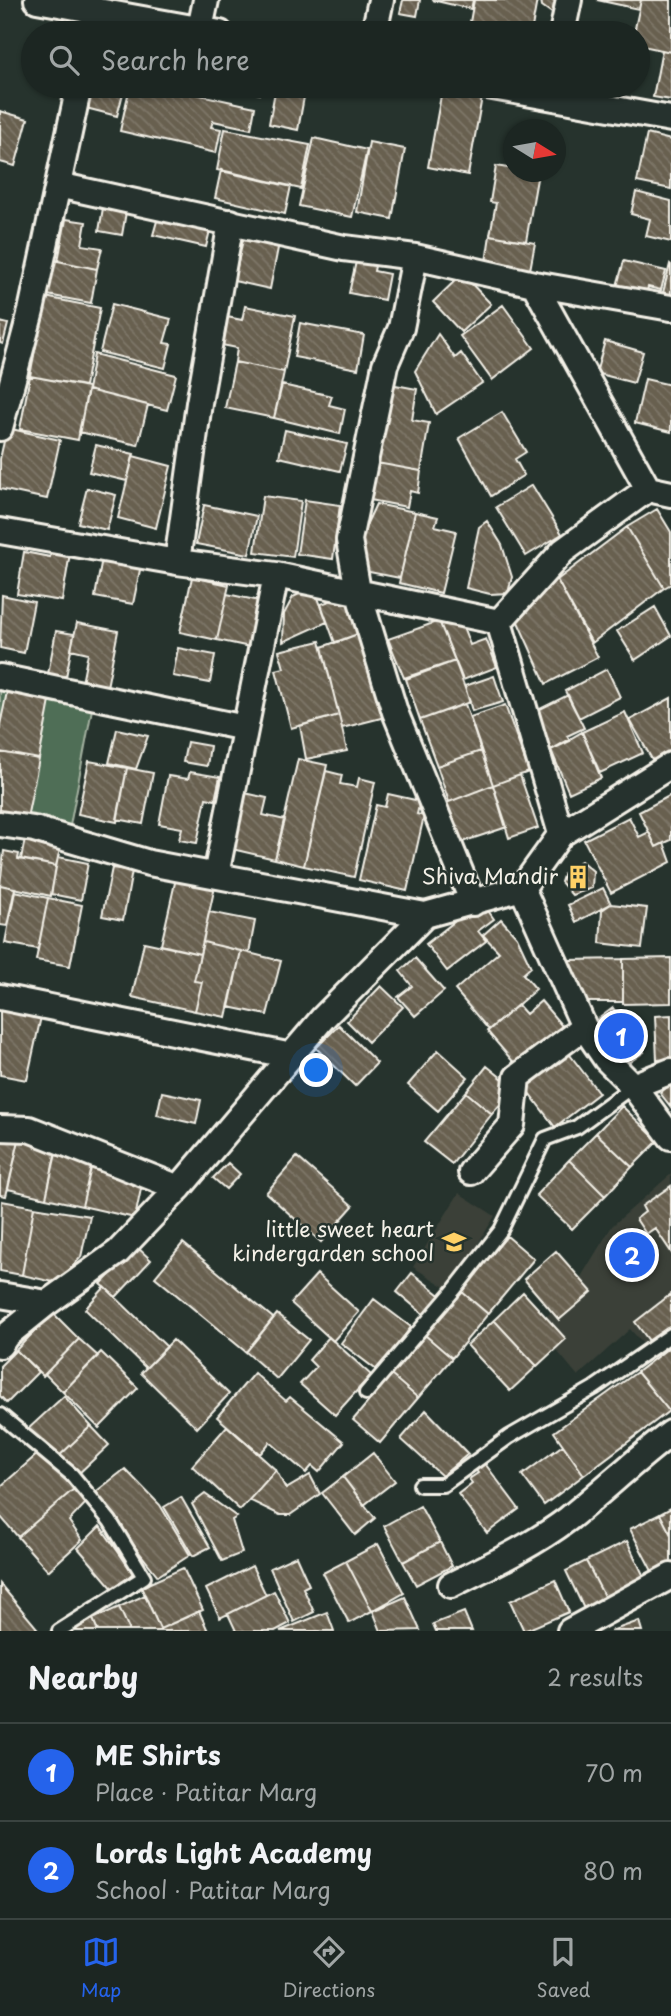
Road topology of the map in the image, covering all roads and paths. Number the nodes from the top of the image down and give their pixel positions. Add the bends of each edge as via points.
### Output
1 (206, 0) edge
2 (381, 0) edge
3 (569, 0) edge
4 (44, 1) edge
5 (91, 21) edge
6 (209, 21) edge
7 (377, 21) edge
8 (565, 21) edge
9 (76, 98) edge
10 (577, 98) edge
11 (671, 119) edge
12 (58, 185) junction
13 (231, 222) junction
14 (415, 257) junction
15 (534, 284) junction
16 (671, 308) edge
17 (0, 428) edge
18 (660, 491) edge
19 (0, 531) edge
20 (177, 562) junction
21 (276, 575) junction
22 (358, 591) junction
23 (499, 622) junction
24 (0, 677) edge
25 (245, 728) junction
26 (671, 765) edge
27 (0, 824) edge
28 (561, 834) junction
29 (216, 875) junction
30 (523, 888) junction
31 (473, 903) junction
32 (425, 915) junction
33 (0, 996) edge
34 (584, 1027) junction
35 (292, 1056) junction
36 (671, 1071) edge
37 (633, 1086) junction
38 (0, 1128) edge
39 (671, 1137) edge
40 (471, 1172) dead end
41 (179, 1188) junction
42 (0, 1295) edge
43 (47, 1303) junction
44 (671, 1335) edge
45 (0, 1345) edge
46 (366, 1393) dead end
47 (0, 1415) edge
48 (671, 1433) edge
49 (420, 1485) dead end
50 (671, 1576) edge
51 (451, 1585) dead end
52 (59, 1631) edge
53 (570, 1631) edge

1 - 6 street
2 - 7 street
3 - 8 street
4 - 5 street
9 - 12 street
10 - 11 street
12 - 13 street
12 - 17 street
13 - 14 street via 344,248
13 - 20 street
14 - 15 street
14 - 22 street via 401,328 385,365 349,540
15 - 16 street
15 - 18 street
18 - 23 street via 563,551
19 - 20 street
20 - 21 street
21 - 22 street
21 - 25 street
22 - 23 street
22 - 31 street via 395,712
23 - 28 street
24 - 25 street
25 - 29 street
26 - 28 street
27 - 29 street via 149,863
28 - 30 street
29 - 32 street
30 - 31 street
30 - 34 street
31 - 32 street
32 - 35 street via 323,1018
33 - 35 street
34 - 37 street via 606,1059
34 - 40 street via 517,1077 512,1125
35 - 41 street
36 - 37 street
37 - 39 street
37 - 46 lane via 578,1127 545,1139 501,1230
38 - 41 street via 29,1129
41 - 43 street via 118,1252
42 - 43 street
43 - 45 street
44 - 49 lane via 594,1388 509,1437 443,1486
47 - 52 lane via 72,1475 110,1521 144,1577
48 - 51 street via 568,1519 510,1556
50 - 53 street

